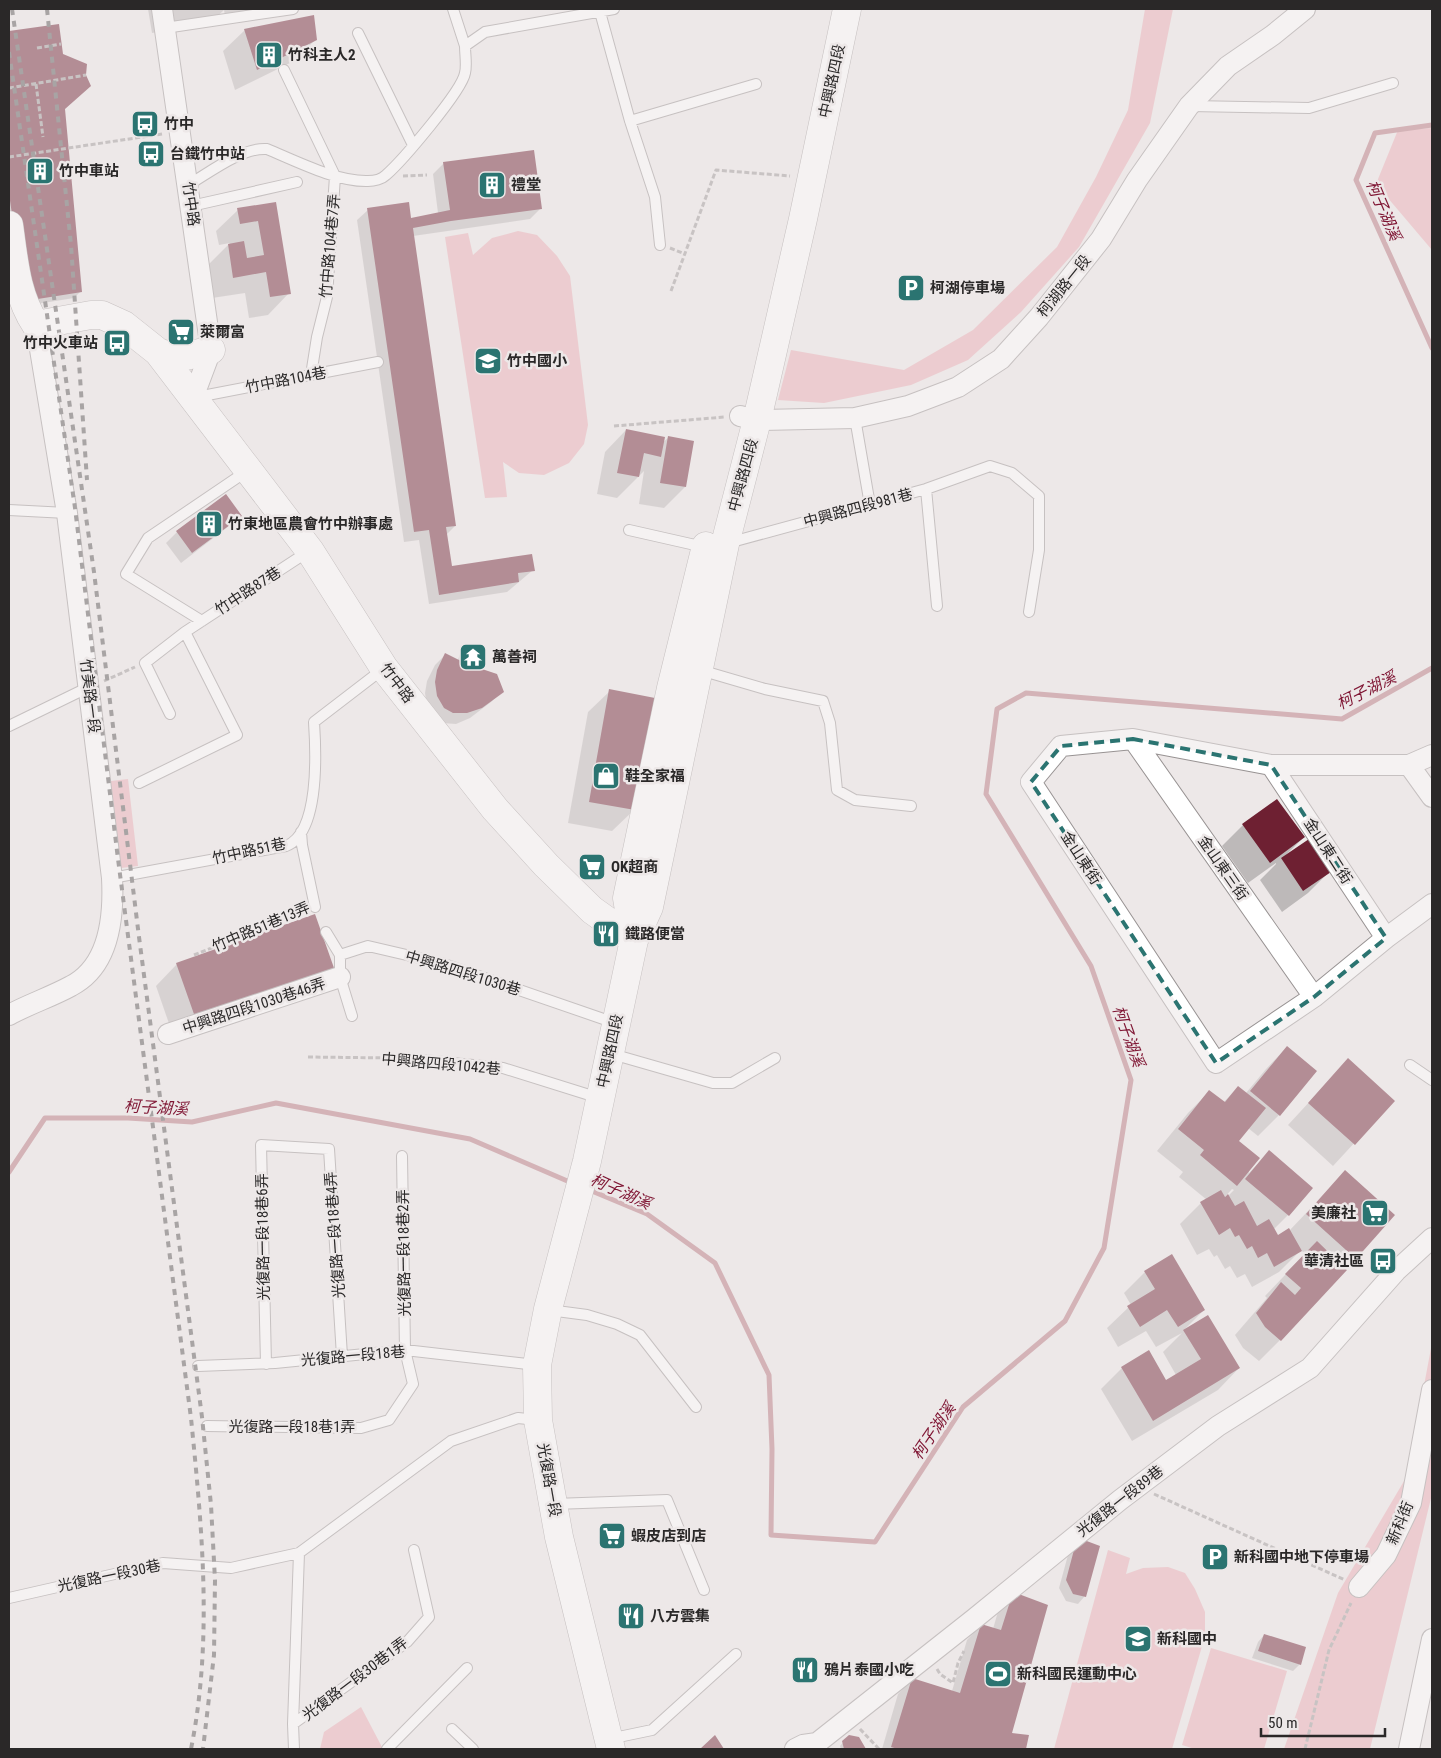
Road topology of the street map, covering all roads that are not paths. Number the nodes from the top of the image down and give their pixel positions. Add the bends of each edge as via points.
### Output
1 (293, 9) edge
2 (453, 9) edge
3 (614, 9) edge
4 (828, 9) edge
5 (847, 9) edge
6 (1305, 9) edge
7 (600, 12) junction
8 (163, 18) edge
9 (358, 33) dead end
10 (465, 46) junction
11 (284, 70) dead end
12 (1393, 83) dead end
13 (756, 84) dead end
14 (1189, 106) junction
15 (630, 121) junction
16 (413, 145) junction
17 (335, 176) junction
18 (297, 182) dead end
19 (188, 186) junction
20 (191, 206) junction
21 (9, 225) edge
22 (660, 245) dead end
23 (13, 279) edge
24 (36, 325) junction
25 (211, 350) junction
26 (158, 352) junction
27 (378, 362) dead end
28 (311, 375) junction
29 (193, 398) junction
30 (749, 418) junction
31 (855, 418) junction
32 (248, 470) junction
33 (926, 489) junction
34 (870, 504) junction
35 (9, 510) edge
36 (67, 513) junction
37 (629, 530) dead end
38 (715, 546) junction
39 (310, 551) junction
40 (937, 606) dead end
41 (1029, 612) dead end
42 (202, 621) junction
43 (185, 632) junction
44 (384, 668) junction
45 (686, 686) junction
46 (88, 687) junction
47 (170, 714) dead end
48 (9, 723) edge
49 (1133, 739) junction
50 (1432, 755) edge
51 (1271, 764) junction
52 (1409, 765) junction
53 (139, 783) dead end
54 (1432, 797) edge
55 (910, 806) dead end
56 (301, 832) junction
57 (112, 878) junction
58 (1432, 904) edge
59 (316, 907) road end
60 (326, 932) dead end
61 (1386, 938) junction
62 (634, 940) junction
63 (340, 955) junction
64 (340, 977) junction
65 (1314, 997) junction
66 (9, 1015) edge
67 (352, 1016) dead end
68 (616, 1024) junction
69 (168, 1034) dead end
70 (610, 1053) junction
71 (403, 1058) road end
72 (775, 1058) dead end
73 (1410, 1065) dead end
74 (1432, 1080) edge
75 (600, 1098) junction
76 (296, 1146) joint
77 (402, 1156) dead end
78 (574, 1209) joint
79 (1432, 1238) edge
80 (548, 1310) junction
81 (406, 1350) junction
82 (342, 1356) junction
83 (266, 1364) junction
84 (537, 1365) junction
85 (198, 1366) dead end
86 (1432, 1390) edge
87 (696, 1407) dead end
88 (538, 1420) junction
89 (206, 1426) dead end
90 (553, 1504) junction
91 (414, 1550) dead end
92 (300, 1553) junction
93 (1359, 1587) road end
94 (704, 1590) dead end
95 (9, 1598) edge
96 (1432, 1639) edge
97 (736, 1654) dead end
98 (467, 1668) dead end
99 (293, 1724) junction
100 (452, 1730) dead end
101 (609, 1744) edge
102 (294, 1749) edge
103 (387, 1749) edge
104 (473, 1749) edge
105 (795, 1749) edge
106 (1409, 1749) edge

1 - 8 lane
2 - 10 lane
3 - 7 lane
4 - 30 main road, 中興路四段
5 - 30 main road, 中興路四段
6 - 14 street, 柯湖路一段 via 1228,66
7 - 10 lane via 484,32
7 - 15 lane
8 - 19 street, 竹中路
9 - 16 lane
10 - 16 lane via 465,74 449,102
11 - 17 lane
12 - 14 lane via 1309,108
13 - 15 lane
14 - 31 street, 柯湖路一段 via 1101,239 1001,359 958,387 908,406
15 - 22 lane via 655,197
16 - 17 lane via 385,176 378,179 368,181
17 - 19 lane via 260,149 246,152
17 - 28 lane, 竹中路104巷7弄 via 327,297
18 - 20 lane
19 - 20 street, 竹中路
20 - 25 street, 竹中路
21 - 23 main road
23 - 24 main road
24 - 26 main road, 竹中路 via 102,316 124,325
24 - 36 street, 竹美路一段
25 - 26 main road via 182,357
25 - 29 street, 竹中路
26 - 29 main road, 竹中路
27 - 28 lane, 竹中路104巷
28 - 29 lane, 竹中路104巷
29 - 32 main road, 竹中路
30 - 31 street, 柯湖路一段
30 - 38 main road, 中興路四段
31 - 34 lane
32 - 39 main road, 竹中路
32 - 42 lane via 148,538 126,574
33 - 34 lane, 中興路四段981巷
33 - 40 lane
33 - 41 lane, 中興路四段981巷 via 990,466 1012,473 1039,496 1039,550
34 - 38 lane, 中興路四段981巷
35 - 36 lane
36 - 46 street, 竹美路一段
37 - 38 lane
38 - 45 main road, 中興路四段
39 - 42 lane, 竹中路87巷
39 - 44 main road, 竹中路
42 - 43 lane, 竹中路87巷
43 - 47 lane, 竹中路87巷 via 145,663
43 - 53 lane via 237,735
44 - 56 lane, 竹中路51巷 via 314,722 311,810
44 - 62 main road, 竹中路 via 495,810 592,910
45 - 55 lane via 765,689 823,701 830,723 837,790 856,800
45 - 62 main road, 中興路四段 via 627,898
46 - 48 lane
46 - 57 street, 竹美路一段
49 - 51 street, 金山東街
49 - 65 street, 金山東三街
49 - 65 street, 金山東街 via 1061,746 1031,782 1216,1063
50 - 52 street, 金山東街
51 - 52 street, 金山東街
51 - 61 street, 金山東二街
52 - 54 street
56 - 57 lane, 竹中路51巷 via 286,846
56 - 59 lane, 竹中路51巷13弄
57 - 66 street, 竹美路一段 via 110,929 103,949 86,976 73,986
58 - 61 street, 金山東街
60 - 63 lane, 竹中路51巷13弄
61 - 65 street, 金山東街
62 - 68 main road, 中興路四段
63 - 64 lane
63 - 68 lane, 中興路四段1030巷 via 368,946 441,963
64 - 67 lane
64 - 69 street, 中興路四段1030巷46弄
68 - 70 main road, 中興路四段
70 - 72 lane via 713,1082 732,1083
70 - 75 main road, 中興路四段
71 - 75 lane, 中興路四段1042巷 via 502,1068
73 - 74 lane
75 - 78 main road, 中興路四段
76 - 82 lane, 光復路一段18巷4弄 via 329,1149
76 - 83 lane, 光復路一段18巷6弄 via 261,1145
77 - 81 lane, 光復路一段18巷2弄
78 - 80 main road, 光復路一段
79 - 105 street, 光復路一段89巷 via 1396,1271 1310,1368 1218,1426 818,1743
80 - 84 main road, 光復路一段
80 - 87 lane via 587,1315 640,1335
81 - 82 lane, 光復路一段18巷
81 - 84 lane, 光復路一段18巷
81 - 89 lane, 光復路一段18巷1弄 via 413,1384 389,1420 360,1428
82 - 83 lane, 光復路一段18巷
83 - 85 lane, 光復路一段18巷
84 - 88 main road, 光復路一段
86 - 93 street, 新科街 via 1411,1503 1386,1555
88 - 90 main road, 光復路一段
88 - 92 lane, 光復路一段30巷 via 518,1418 451,1441
90 - 94 lane via 667,1500
90 - 101 main road, 光復路一段
91 - 99 lane, 光復路一段30巷1弄 via 430,1617 407,1642
92 - 95 lane, 光復路一段30巷 via 231,1568 163,1563
92 - 99 lane
96 - 106 street
97 - 101 lane via 652,1730
98 - 103 lane
99 - 102 lane
100 - 104 lane

